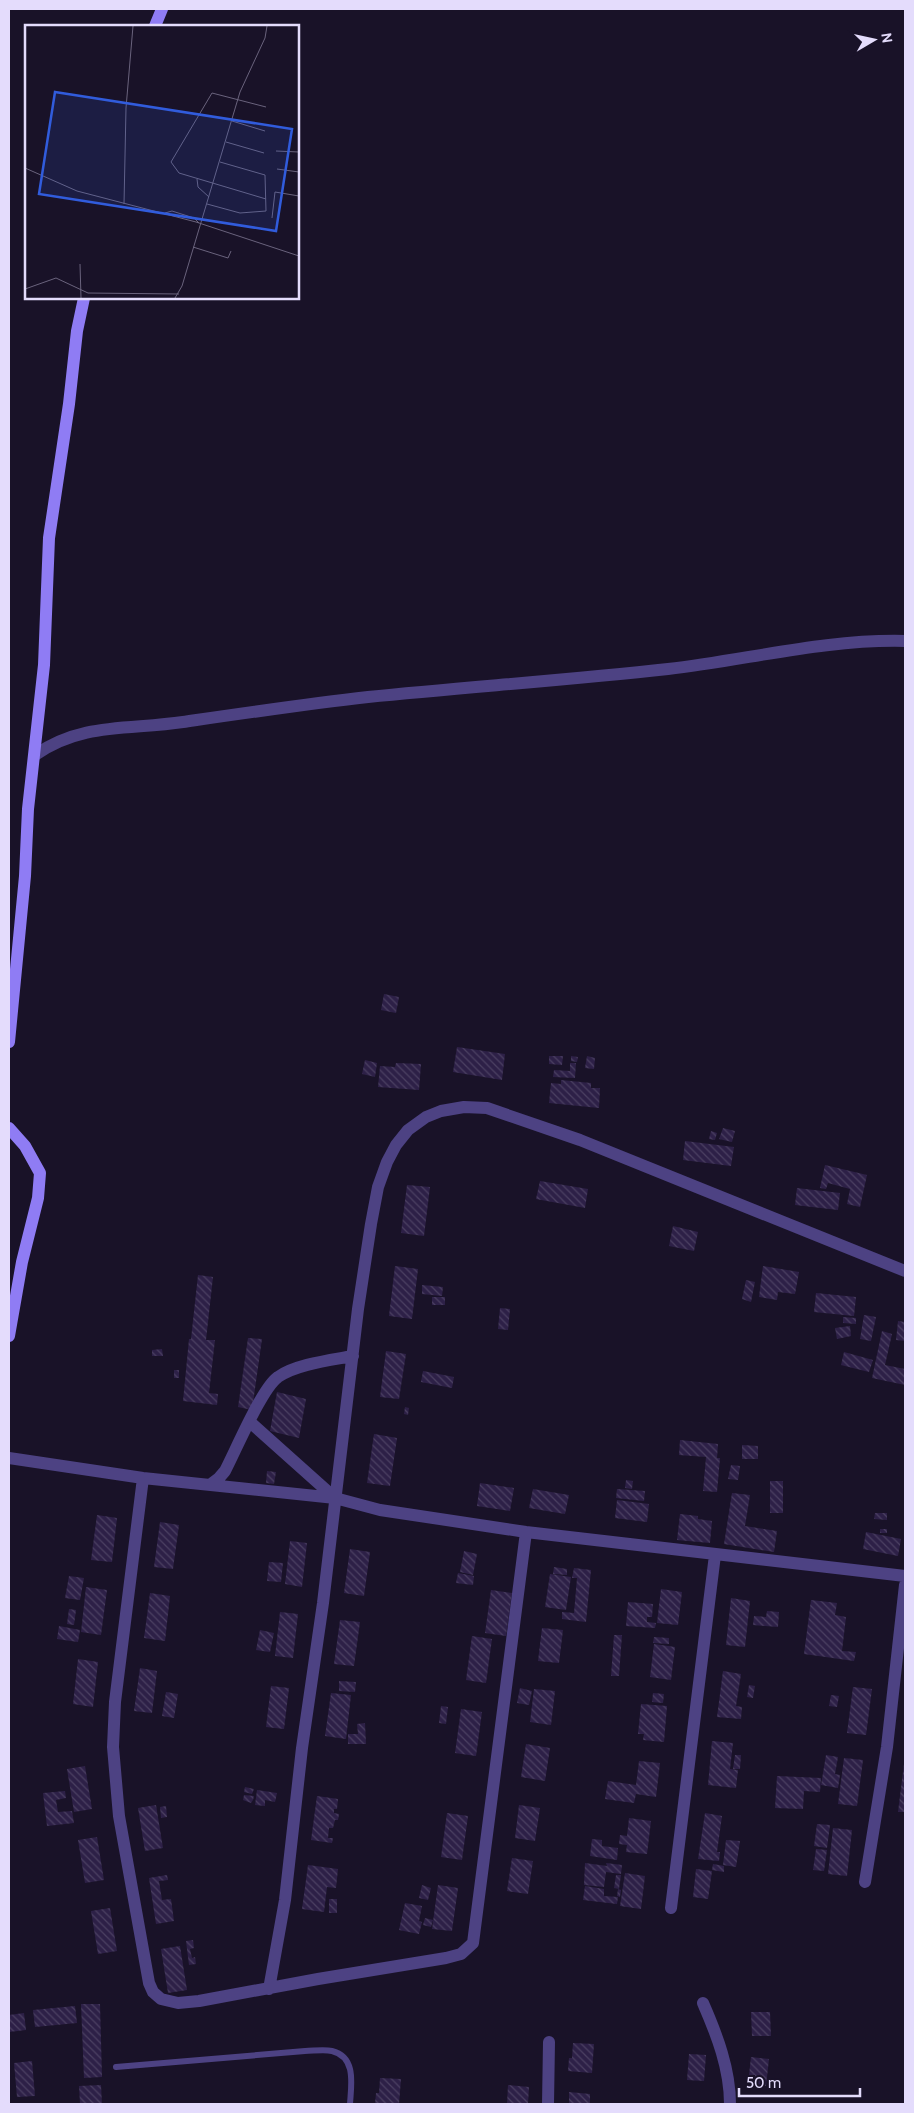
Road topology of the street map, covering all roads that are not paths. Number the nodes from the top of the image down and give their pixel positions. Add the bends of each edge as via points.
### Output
1 (162, 9) edge
2 (155, 25) edge
3 (84, 299) edge
4 (905, 641) edge
5 (34, 755) junction
6 (9, 1042) edge
7 (9, 1128) edge
8 (905, 1271) edge
9 (9, 1336) edge
10 (353, 1356) junction
11 (250, 1422) junction
12 (9, 1458) edge
13 (143, 1478) junction
14 (210, 1484) junction
15 (335, 1498) junction
16 (526, 1532) junction
17 (715, 1555) junction
18 (905, 1576) edge
19 (905, 1585) edge
20 (865, 1882) dead end
21 (671, 1908) dead end
22 (269, 1989) junction
23 (703, 2003) dead end
24 (549, 2042) dead end
25 (116, 2067) dead end
26 (546, 2102) edge
27 (350, 2104) edge
28 (730, 2104) edge

1 - 2 street
3 - 5 street via 49,538 44,665
4 - 5 street via 874,640 670,669 368,697 184,722 96,730 63,738
5 - 6 street
7 - 9 street via 40,1173 38,1198
8 - 10 street via 538,1125 487,1108 464,1107 426,1117 408,1130 387,1162 371,1224
10 - 11 street via 279,1376
10 - 15 street
11 - 14 street via 225,1470
11 - 15 street
12 - 13 street
13 - 14 street
13 - 22 street via 113,1739 119,1816 149,1983 161,1999 178,2003
14 - 15 street
15 - 16 street via 380,1510
15 - 22 street via 285,1900
16 - 17 street
16 - 22 street via 473,1943 461,1954 446,1958
17 - 18 street
17 - 21 street
19 - 20 street via 887,1747
23 - 28 street via 726,2069
24 - 26 street
25 - 27 lane via 333,2051 350,2063

